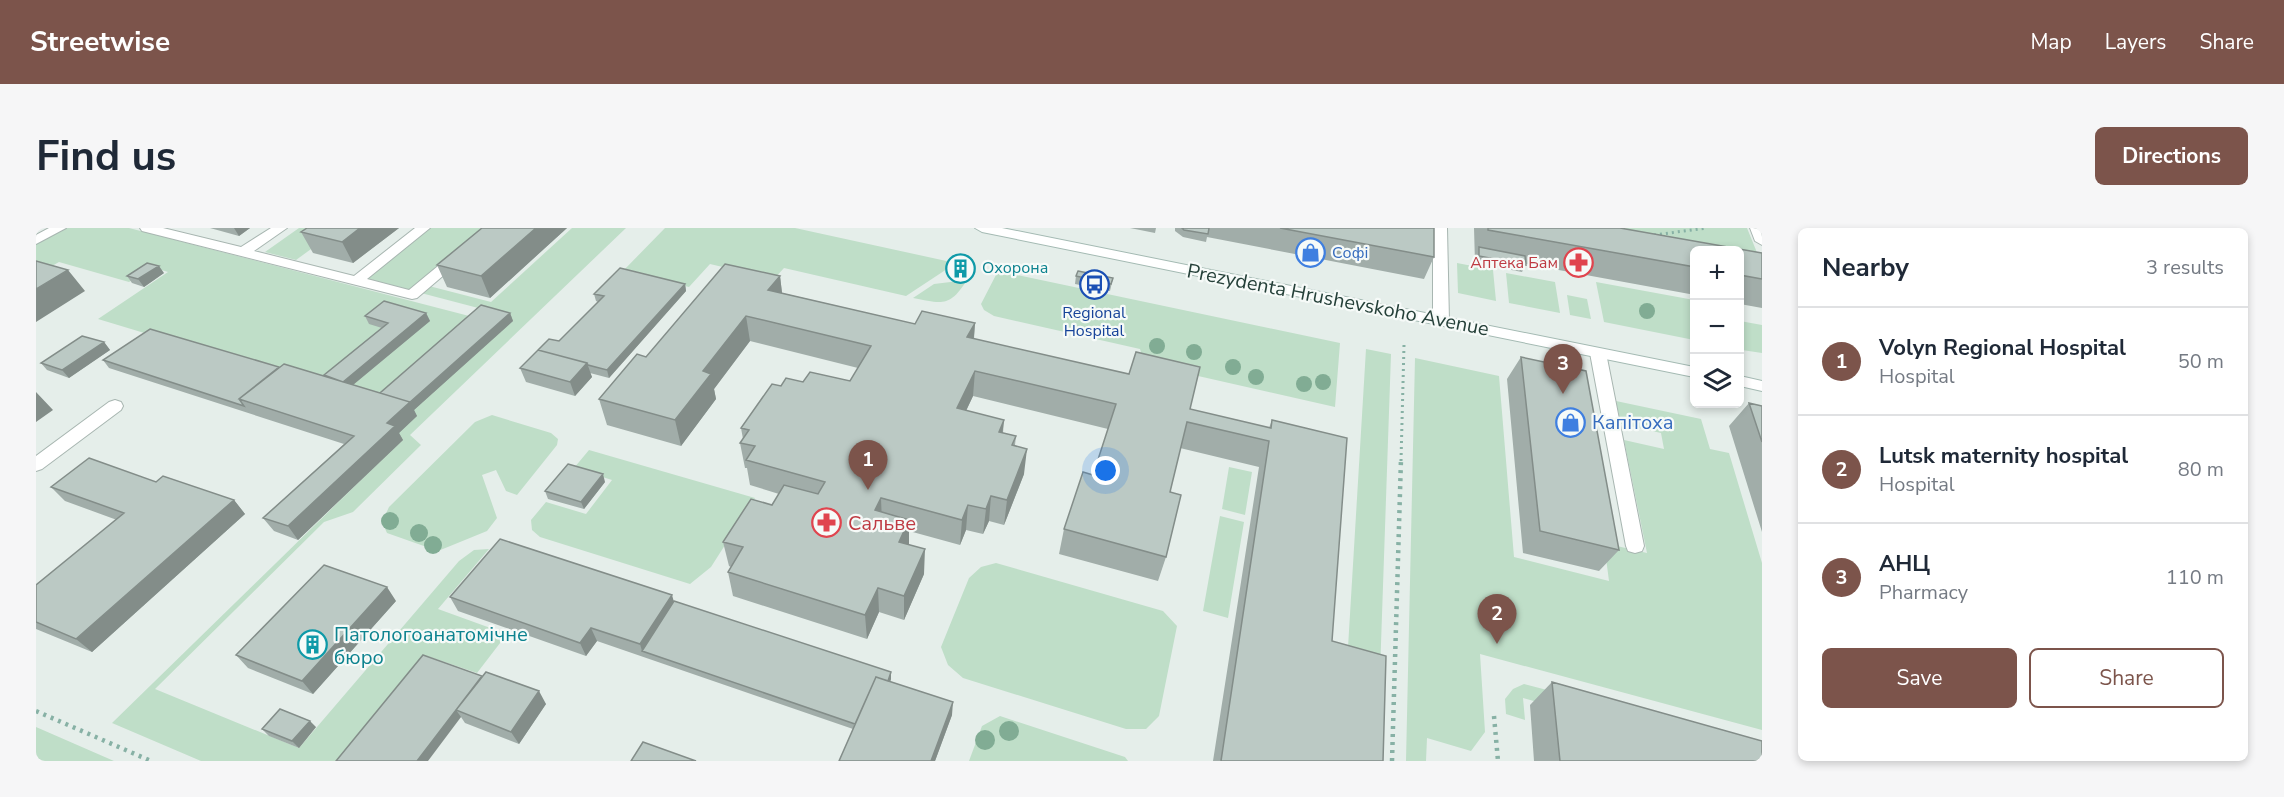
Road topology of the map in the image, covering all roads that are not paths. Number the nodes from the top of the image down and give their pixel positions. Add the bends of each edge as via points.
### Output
1 (59, 228) edge
2 (148, 228) edge
3 (280, 228) edge
4 (423, 228) edge
5 (492, 228) edge
6 (982, 228) edge
7 (1757, 228) edge
8 (1436, 237) edge
9 (36, 240) edge
10 (1762, 240) edge
11 (243, 252) junction
12 (356, 281) junction
13 (1441, 321) junction
14 (1598, 353) junction
15 (1690, 371) edge
16 (1744, 382) edge
17 (1762, 386) edge
18 (115, 406) dead end
19 (36, 465) edge
20 (1635, 546) dead end

1 - 9 street
2 - 11 street
3 - 11 street
4 - 12 street
5 - 12 street via 412,295
6 - 13 street, Prezydenta Hrushevskoho Avenue
7 - 10 street
8 - 13 street
11 - 12 street
13 - 14 street, Prezydenta Hrushevskoho Avenue
14 - 15 street, Prezydenta Hrushevskoho Avenue
14 - 20 street
16 - 17 street
18 - 19 street

